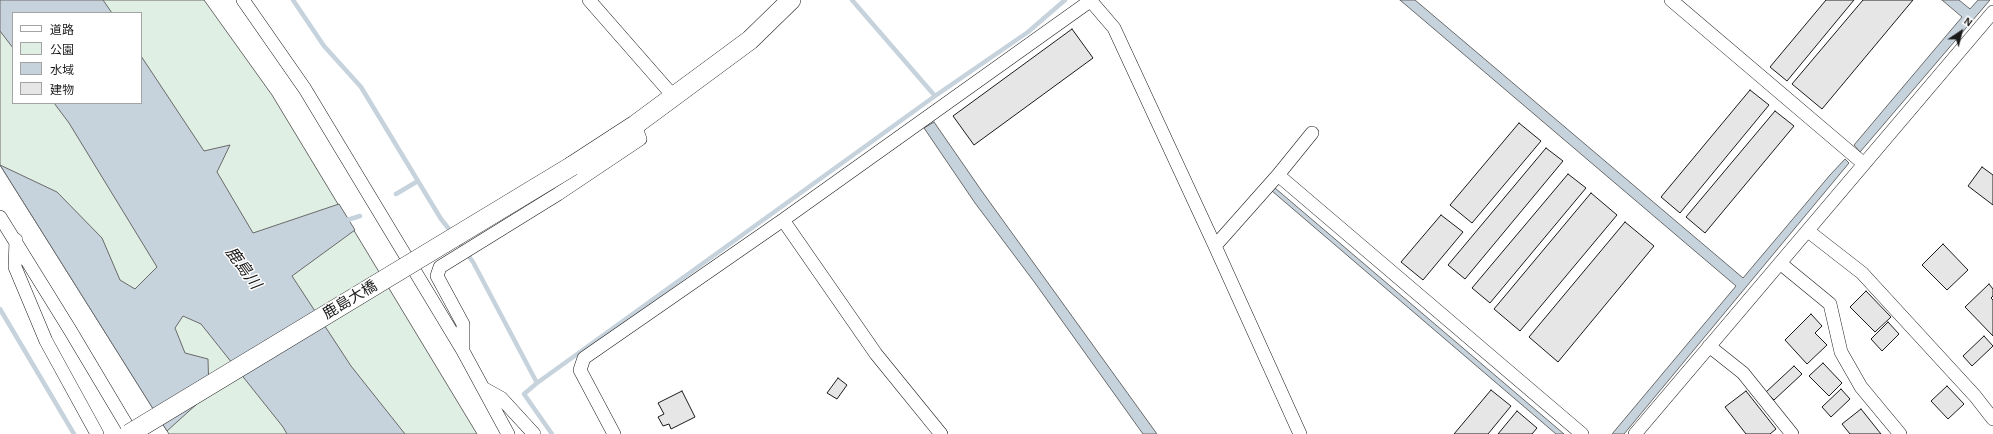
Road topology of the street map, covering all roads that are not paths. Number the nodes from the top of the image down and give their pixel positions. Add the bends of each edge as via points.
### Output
1 (243, 0) edge
2 (589, 0) edge
3 (791, 0) edge
4 (1090, 0) edge
5 (1671, 0) edge
6 (1993, 12) edge
7 (674, 97) junction
8 (635, 125) junction
9 (1312, 133) dead end
10 (1864, 164) junction
11 (1278, 175) junction
12 (0, 217) edge
13 (783, 220) junction
14 (1808, 231) junction
15 (16, 240) junction
16 (1215, 246) junction
17 (1780, 263) junction
18 (1710, 346) junction
19 (463, 351) junction
20 (483, 388) junction
21 (1993, 419) edge
22 (97, 434) edge
23 (130, 434) edge
24 (508, 434) edge
25 (534, 434) edge
26 (614, 434) edge
27 (941, 434) edge
28 (1300, 434) edge
29 (1582, 434) edge
30 (1636, 434) edge
31 (1792, 434) edge
32 (1900, 434) edge

1 - 19 street via 305,89
2 - 7 street
3 - 7 street, 鹿島大橋 via 750,40
4 - 13 street
4 - 16 street via 1114,28
5 - 10 street
6 - 10 street
7 - 8 street, 鹿島大橋
8 - 19 street via 640,139 558,194 440,267 437,276 463,324
8 - 23 street, 鹿島大橋, bridge via 572,166
9 - 11 street
10 - 14 street
11 - 16 street
11 - 29 street
12 - 15 street
13 - 26 street via 584,358 580,370
13 - 27 street via 876,354
14 - 17 street
14 - 21 street via 1862,273
15 - 22 street via 15,268 46,341
15 - 23 street
16 - 28 street
17 - 18 street
17 - 32 street via 1830,304 1842,352 1861,387
18 - 30 street
18 - 31 street via 1743,374
19 - 20 street
20 - 24 street
20 - 25 street via 501,398

